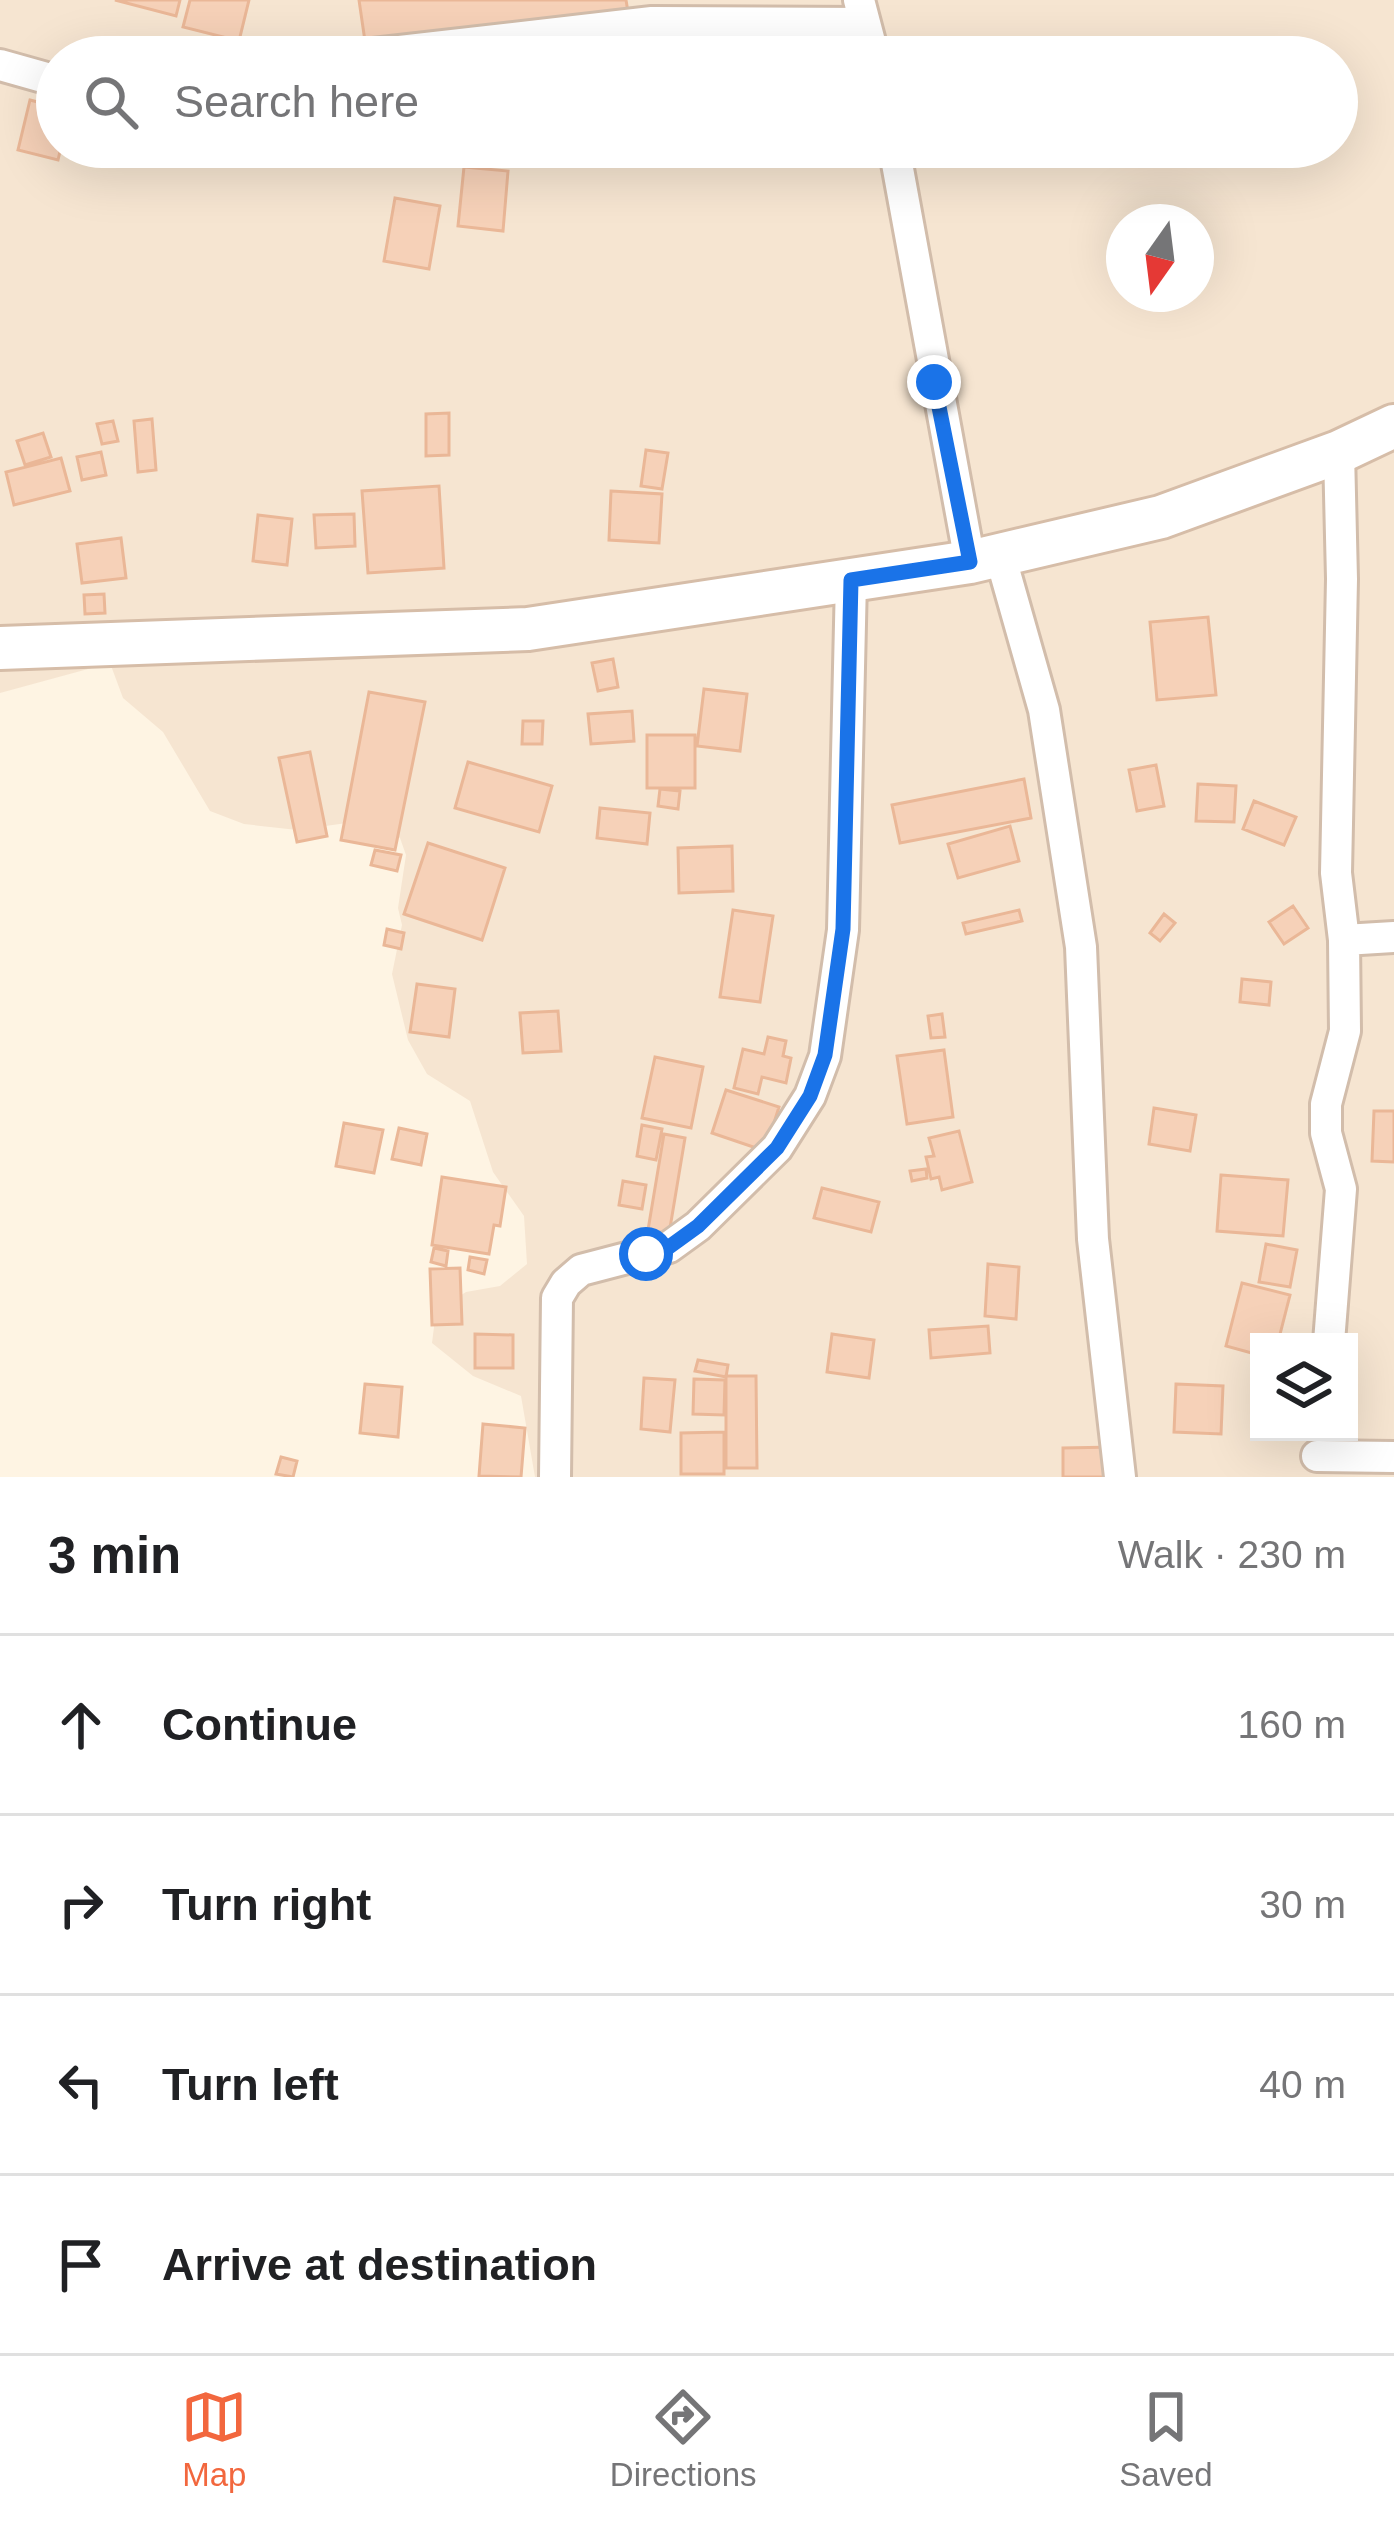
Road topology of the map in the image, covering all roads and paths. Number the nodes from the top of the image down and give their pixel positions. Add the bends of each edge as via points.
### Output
1 (862, 12) edge
2 (530, 36) edge
3 (0, 65) edge
4 (36, 75) edge
5 (899, 168) edge
6 (1394, 426) edge
7 (1339, 452) junction
8 (985, 559) junction
9 (851, 580) junction
10 (0, 649) edge
11 (1394, 937) edge
12 (1344, 940) junction
13 (1330, 1333) edge
14 (1317, 1455) edge
15 (1394, 1457) edge
16 (555, 1477) edge
17 (1120, 1477) edge

1 - 2 street
3 - 4 street
5 - 8 street
6 - 7 main road
7 - 8 main road via 1161,517
7 - 12 street via 1336,873
8 - 9 main road
8 - 17 street via 1044,710 1081,947 1093,1239
9 - 10 main road via 528,629
9 - 16 street via 843,929 825,1055 777,1148 698,1226 669,1247 581,1270 566,1282 557,1298
11 - 12 street
12 - 13 street via 1345,1031 1326,1104 1341,1189
14 - 15 street

